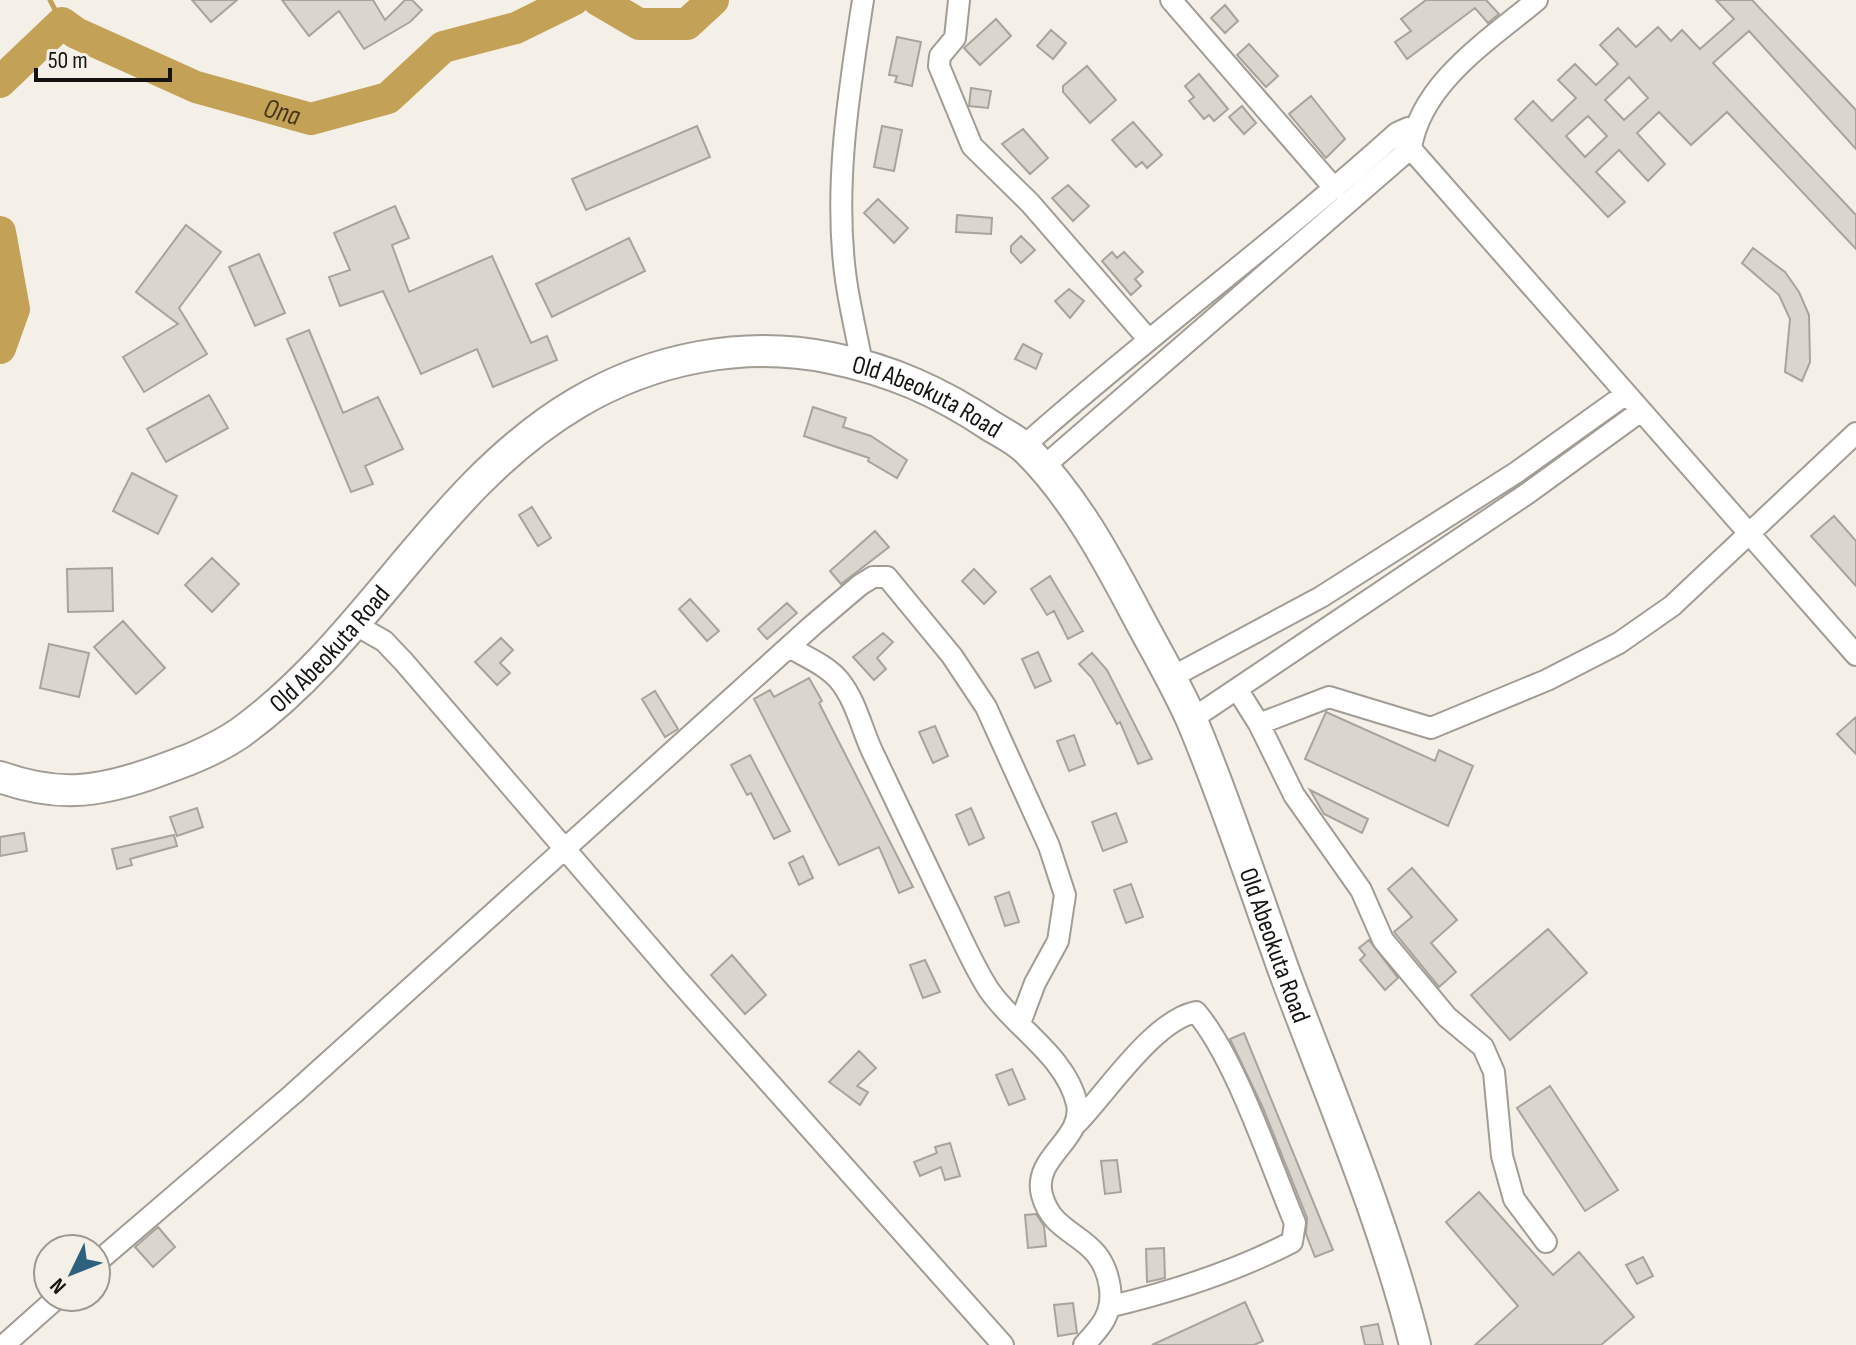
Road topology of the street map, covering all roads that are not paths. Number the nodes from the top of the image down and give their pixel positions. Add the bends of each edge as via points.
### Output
1 (863, 0) edge
2 (959, 0) edge
3 (1171, 0) edge
4 (1537, 0) edge
5 (1406, 129) junction
6 (1411, 148) junction
7 (1335, 189) junction
8 (1149, 340) junction
9 (862, 364) junction
10 (1626, 394) junction
11 (1641, 411) junction
12 (1856, 433) edge
13 (1033, 457) junction
14 (1752, 533) junction
15 (1296, 610) junction
16 (354, 624) junction
17 (1258, 632) junction
18 (1311, 639) junction
19 (789, 647) junction
20 (1856, 655) edge
21 (1274, 664) junction
22 (1170, 678) junction
23 (1237, 689) junction
24 (1192, 719) junction
25 (1259, 724) junction
26 (0, 777) edge
27 (566, 850) junction
28 (1020, 1023) junction
29 (1077, 1123) junction
30 (1546, 1242) dead end
31 (112, 1249) edge
32 (1112, 1306) junction
33 (40, 1313) edge
34 (4, 1345) edge
35 (1003, 1345) edge
36 (1084, 1345) edge
37 (1415, 1345) edge

1 - 9 street via 847,105 843,208 846,278
2 - 8 street via 955,38 940,56 939,66 972,146 1030,203
3 - 7 street
4 - 5 street via 1440,84
5 - 6 street
5 - 7 street
6 - 10 street
6 - 13 street
7 - 8 street
8 - 13 street
9 - 13 highway, Old Abeokuta Road via 952,399
9 - 16 highway, Old Abeokuta Road via 800,351 691,357 638,373 578,402 517,444 469,489
10 - 11 street
10 - 15 street via 1517,472
11 - 14 street
11 - 18 street
12 - 14 street
13 - 22 highway, Old Abeokuta Road via 1095,540
14 - 20 street
14 - 25 street via 1672,606 1619,643 1444,725 1431,728 1329,697
15 - 17 street
15 - 18 street
16 - 26 highway, Old Abeokuta Road via 263,714 202,755 107,789 52,790
16 - 27 street via 384,641 404,662
17 - 21 street
17 - 22 street
18 - 21 street
19 - 27 street
19 - 28 street via 821,665 851,698 957,929 989,989
19 - 28 street via 860,585 887,577 986,707 1049,846 1065,895 1058,941
21 - 23 street
22 - 24 highway, Old Abeokuta Road
23 - 24 street
23 - 25 street
24 - 37 highway, Old Abeokuta Road via 1374,1208
25 - 30 street via 1294,795 1361,890 1383,940 1447,1017 1483,1047 1494,1072 1502,1156 1514,1199
27 - 31 street
27 - 35 street
28 - 29 street via 1063,1073 1077,1104
29 - 32 street via 1047,1162 1039,1181 1042,1198 1052,1216 1106,1263
29 - 32 street via 1158,1032 1181,1015 1196,1012 1235,1081 1295,1223 1292,1242 1263,1257 1189,1288
32 - 36 street
33 - 34 street

